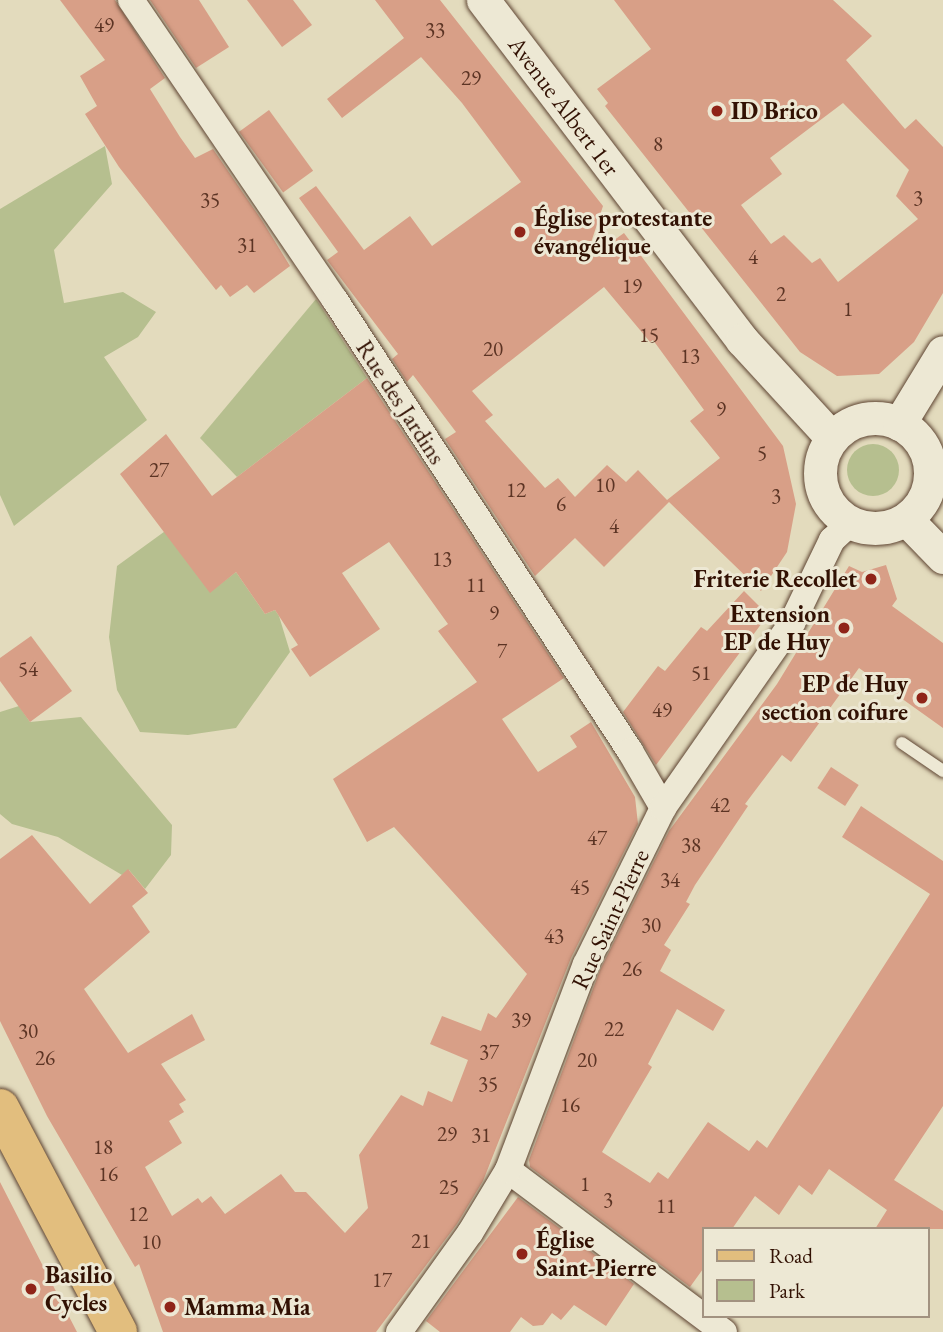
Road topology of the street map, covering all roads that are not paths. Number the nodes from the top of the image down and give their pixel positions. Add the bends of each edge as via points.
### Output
1 (131, 0) edge
2 (484, 0) edge
3 (943, 352) edge
4 (899, 424) junction
5 (832, 438) junction
6 (906, 519) junction
7 (850, 523) junction
8 (943, 557) edge
9 (902, 743) dead end
10 (943, 771) edge
11 (663, 808) junction
12 (0, 1108) edge
13 (508, 1170) junction
14 (702, 1316) edge
15 (705, 1318) edge
16 (406, 1329) edge
17 (118, 1332) edge
18 (724, 1332) edge

1 - 11 street, Rue des Jardins via 343,312
2 - 5 street, Avenue Albert 1er via 742,340
3 - 4 street
4 - 5 street via 863,420
4 - 6 street via 923,446 929,462 926,494
5 - 7 street via 822,460 821,485 832,507
6 - 7 street via 888,527
6 - 8 street
7 - 11 street, Rue Saint-Pierre via 832,540 792,624
9 - 10 lane
11 - 13 street, Rue Saint-Pierre via 586,964
12 - 17 main road
13 - 14 street
13 - 16 street, Rue Saint-Pierre
15 - 18 street

